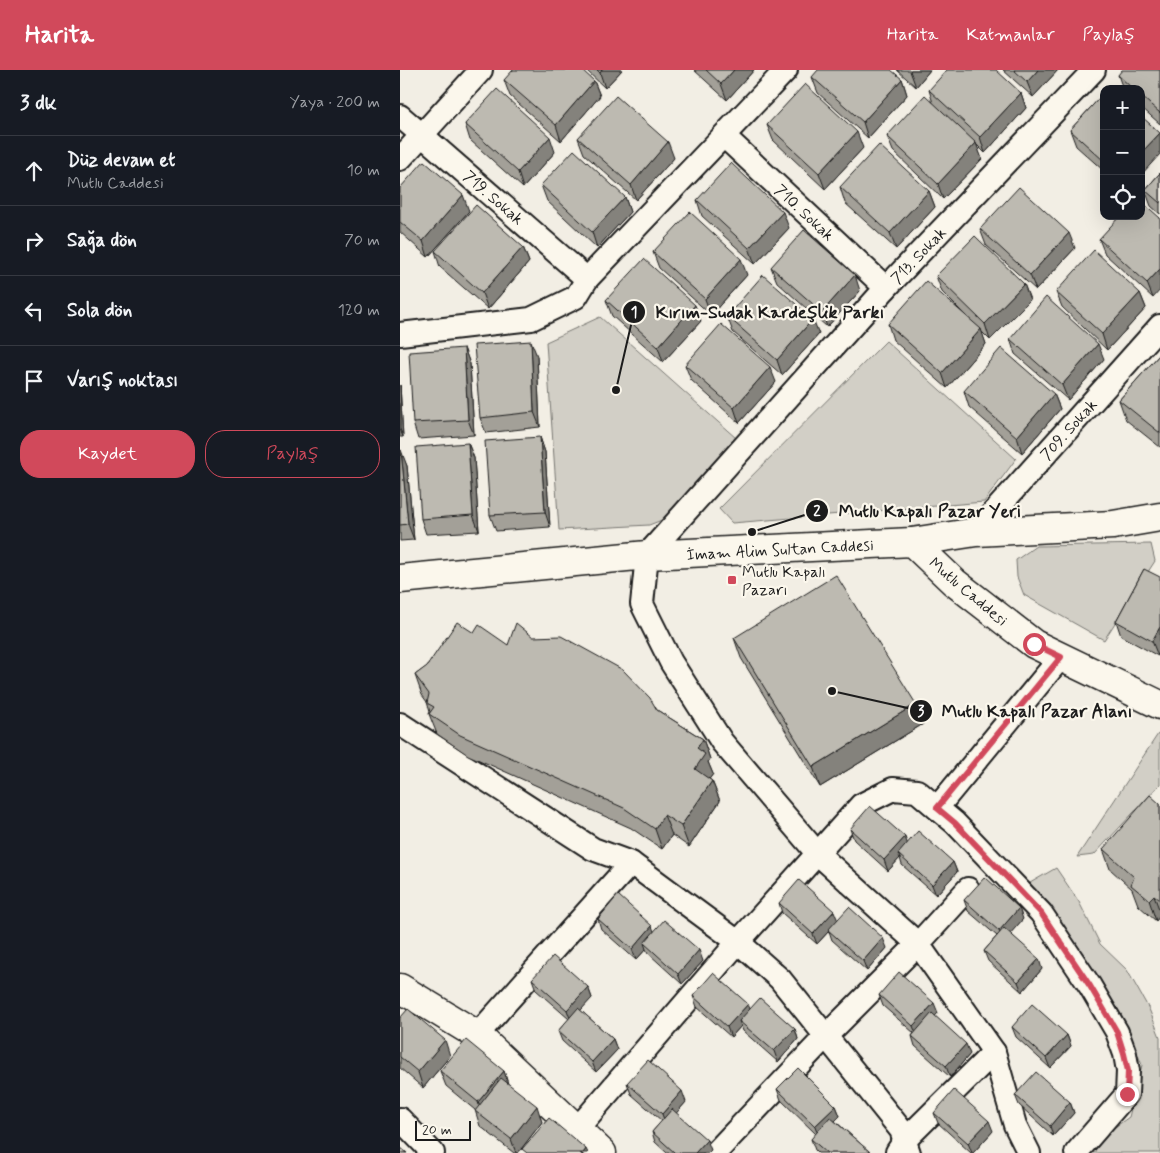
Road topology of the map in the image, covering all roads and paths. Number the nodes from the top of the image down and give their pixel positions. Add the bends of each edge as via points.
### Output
1 (481, 70) edge
2 (786, 70) edge
3 (1094, 70) edge
4 (400, 116) edge
5 (422, 134) junction
6 (724, 136) junction
7 (400, 158) edge
8 (587, 279) junction
9 (886, 288) junction
10 (1160, 326) edge
11 (400, 334) edge
12 (1160, 517) edge
13 (976, 532) junction
14 (912, 542) junction
15 (647, 555) junction
16 (400, 579) edge
17 (1061, 657) junction
18 (1160, 705) edge
19 (400, 724) edge
20 (937, 808) junction
21 (817, 853) junction
22 (631, 863) junction
23 (968, 889) dead end
24 (738, 942) junction
25 (918, 944) junction
26 (400, 988) edge
27 (477, 1035) junction
28 (826, 1036) junction
29 (994, 1052) junction
30 (400, 1119) edge
31 (578, 1129) junction
32 (903, 1149) edge
33 (433, 1153) edge
34 (602, 1153) edge
35 (715, 1153) edge
36 (1029, 1153) edge
37 (1076, 1153) edge

1 - 5 street
2 - 6 street
3 - 9 street, 713. Sokak
4 - 5 street, 719. Sokak
5 - 7 street
5 - 8 street, 719. Sokak
6 - 8 street
6 - 9 street, 710. Sokak
8 - 11 street via 576,297 532,319
9 - 15 street, 713. Sokak
10 - 13 street, 709. Sokak
12 - 13 street, İmam Alim Sultan Caddesi via 1112,526
13 - 14 street, İmam Alim Sultan Caddesi
14 - 15 street, İmam Alim Sultan Caddesi
14 - 17 street, Mutlu Caddesi via 954,582 1034,644
15 - 16 street, İmam Alim Sultan Caddesi
15 - 21 street via 642,604 671,662 722,742
17 - 18 street, Mutlu Caddesi
17 - 20 street
19 - 22 street via 593,849
20 - 21 street via 917,791 893,789 861,805
20 - 37 street via 1041,913 1117,1032 1128,1071 1127,1094
21 - 24 street
21 - 25 street
22 - 24 street
22 - 27 street
23 - 25 street
24 - 28 street via 780,979
24 - 31 street
25 - 28 street
25 - 29 street
26 - 27 street
27 - 31 street
28 - 32 street via 901,1130
28 - 35 street
29 - 32 street
29 - 36 street via 1015,1125
30 - 33 street
31 - 34 street

